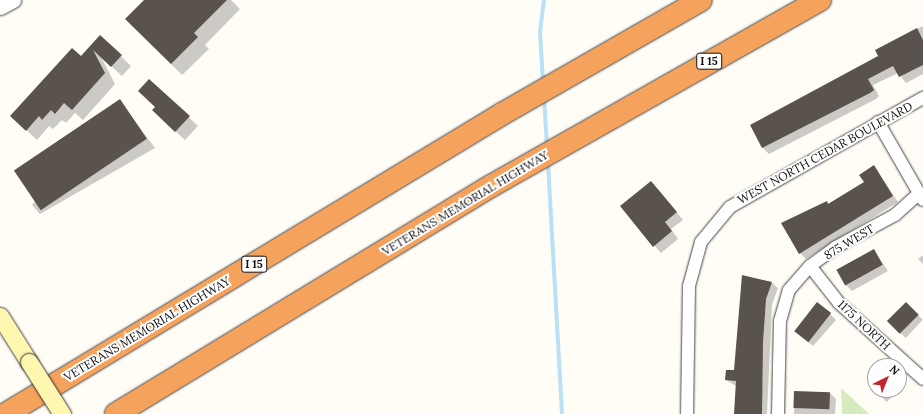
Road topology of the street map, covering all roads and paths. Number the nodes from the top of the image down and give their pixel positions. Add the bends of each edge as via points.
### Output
1 (14, 0) edge
2 (701, 0) edge
3 (820, 0) edge
4 (0, 7) edge
5 (923, 98) edge
6 (878, 122) junction
7 (920, 198) edge
8 (810, 266) junction
9 (0, 316) edge
10 (923, 379) edge
11 (6, 414) edge
12 (62, 414) edge
13 (116, 414) edge
14 (687, 414) edge
15 (778, 414) edge

1 - 4 street
2 - 11 highway, VETERANS MEMORIAL HIGHWAY / I 15 via 502,114
3 - 13 highway, VETERANS MEMORIAL HIGHWAY / I 15 via 491,186
5 - 6 street, WEST NORTH CEDAR BOULEVARD
6 - 7 street
6 - 14 street, WEST NORTH CEDAR BOULEVARD via 730,207 701,242 689,286
7 - 8 street, 875 WEST via 896,215 836,246
8 - 10 street, 1175 NORTH via 839,303
8 - 15 street, 875 WEST via 789,290 780,321
9 - 12 main road, bridge

